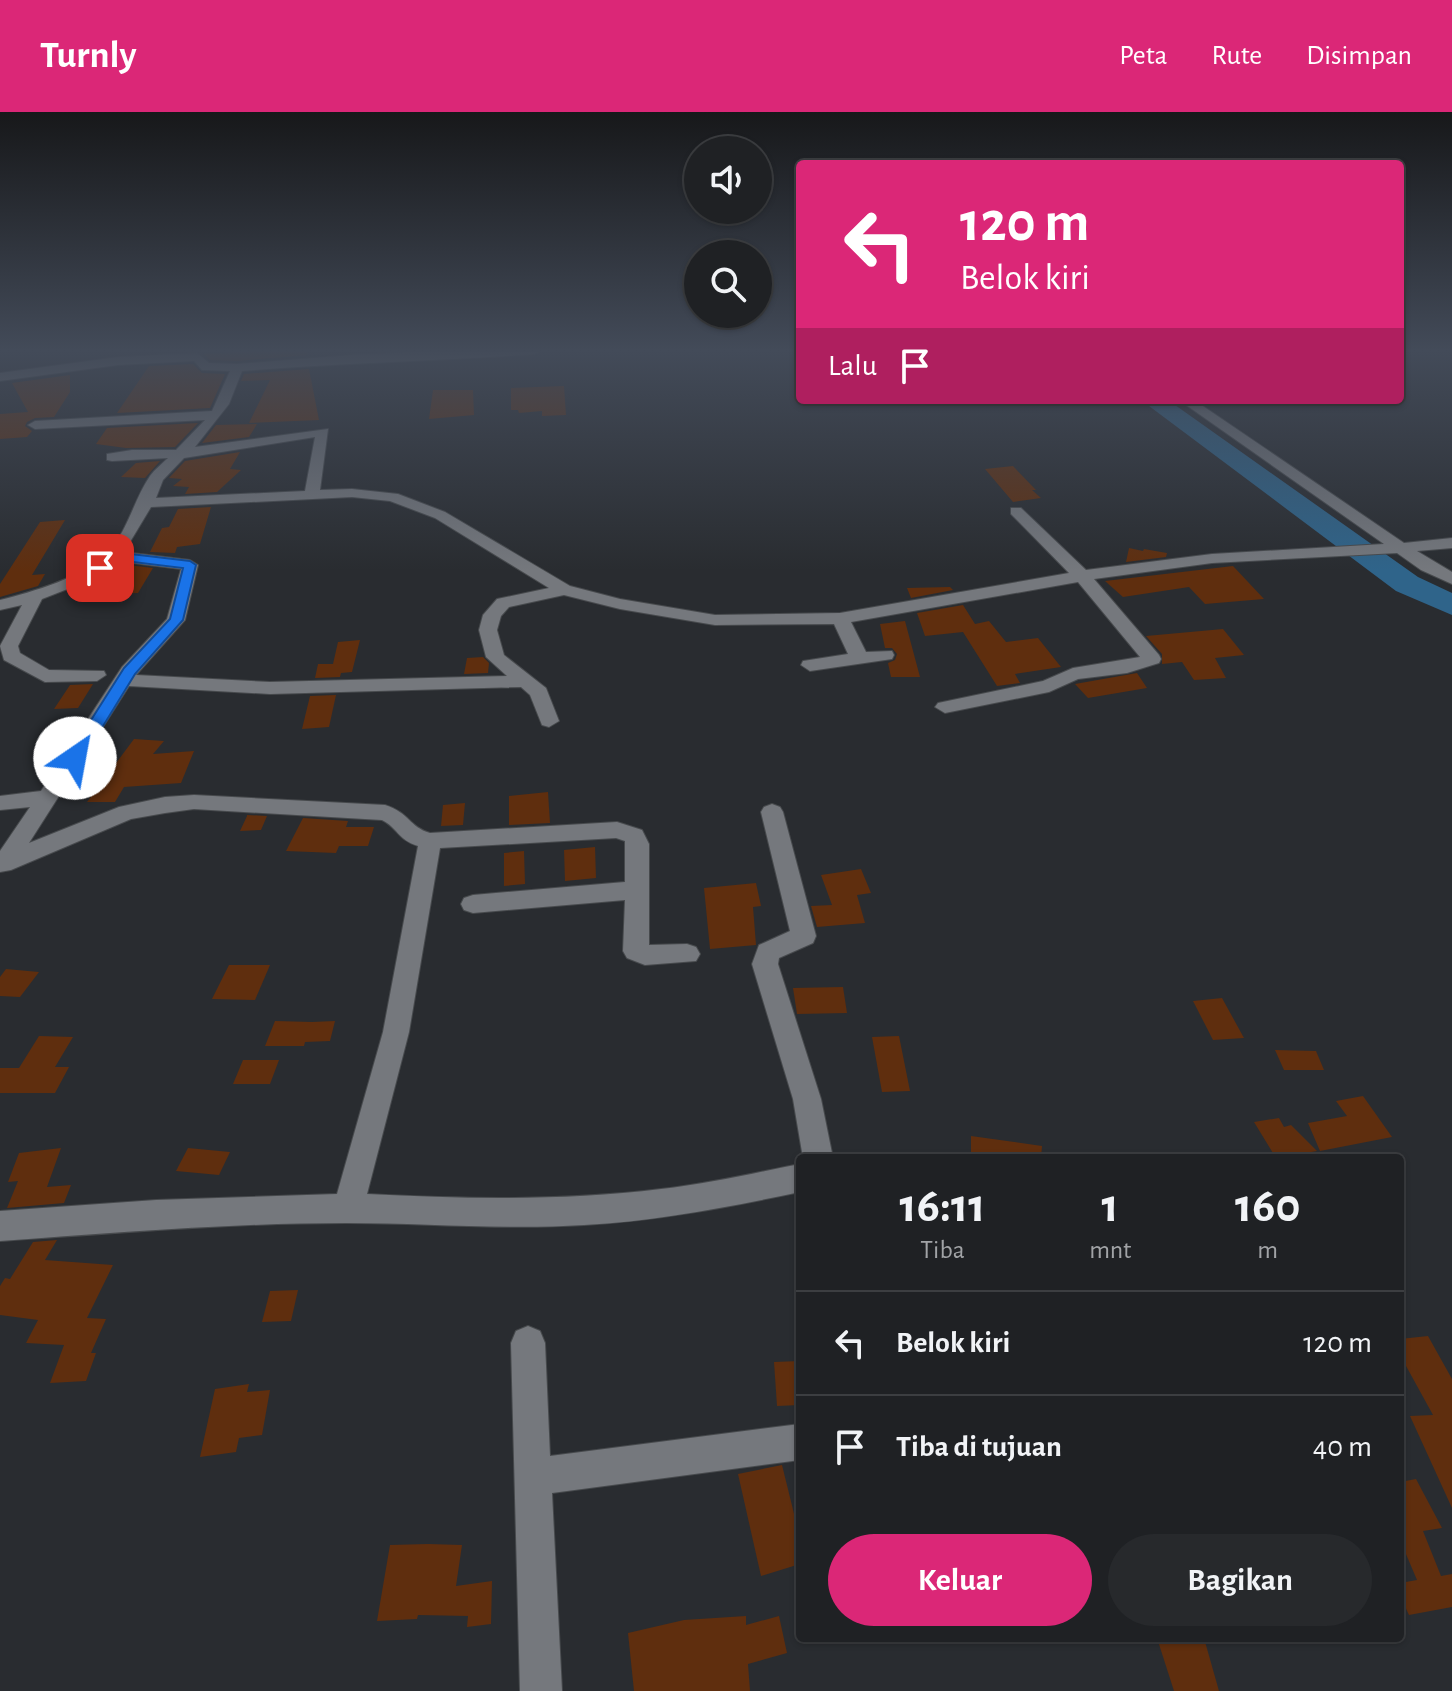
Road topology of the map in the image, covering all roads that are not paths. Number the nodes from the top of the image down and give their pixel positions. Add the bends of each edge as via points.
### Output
1 (59, 424) edge
2 (208, 424) edge
3 (1219, 424) edge
4 (35, 425) dead end
5 (180, 454) junction
6 (112, 457) dead end
7 (312, 495) junction
8 (146, 503) junction
9 (1016, 511) dead end
10 (1452, 543) edge
11 (1400, 549) junction
12 (114, 556) junction
13 (1083, 577) junction
14 (1452, 579) edge
15 (564, 590) junction
16 (35, 596) junction
17 (0, 605) edge
18 (840, 618) junction
19 (885, 655) dead end
20 (860, 659) junction
21 (810, 665) dead end
22 (97, 675) dead end
23 (124, 680) junction
24 (525, 681) junction
25 (945, 707) dead end
26 (549, 721) dead end
27 (48, 798) junction
28 (0, 803) edge
29 (772, 812) dead end
30 (430, 841) junction
31 (2, 866) edge
32 (637, 890) junction
33 (473, 904) dead end
34 (687, 954) dead end
35 (817, 1154) edge
36 (796, 1179) edge
37 (348, 1208) junction
38 (0, 1226) edge
39 (528, 1343) dead end
40 (796, 1443) edge
41 (532, 1477) junction
42 (541, 1691) edge

1 - 4 street
2 - 5 street
3 - 11 street
5 - 6 street
5 - 7 street via 323,432
5 - 8 street via 156,478
7 - 8 street
7 - 15 street via 393,497 421,507
8 - 12 street
9 - 13 street
10 - 11 street
11 - 13 street via 1176,562
11 - 14 street
12 - 16 street via 82,577
12 - 23 street via 190,565 176,620
13 - 18 street
13 - 25 street via 1150,653 1149,661 1073,674 1049,686
15 - 18 street via 715,620
15 - 24 street via 511,600 492,615 488,630 495,657
16 - 17 street
16 - 22 street via 9,646 11,656 45,676
18 - 20 street
19 - 20 street
20 - 21 street
23 - 24 street via 270,688
23 - 27 street
24 - 26 street via 539,692
27 - 28 street
27 - 31 street
29 - 35 street via 804,936 768,952 765,964 807,1099
30 - 31 street via 412,837 399,819 385,813 194,802 127,812
30 - 32 street via 617,830 638,844
30 - 37 street via 396,1032
32 - 33 street
32 - 34 street via 636,951
36 - 37 street via 662,1204 457,1214
37 - 38 street
39 - 41 street
40 - 41 street
41 - 42 street

